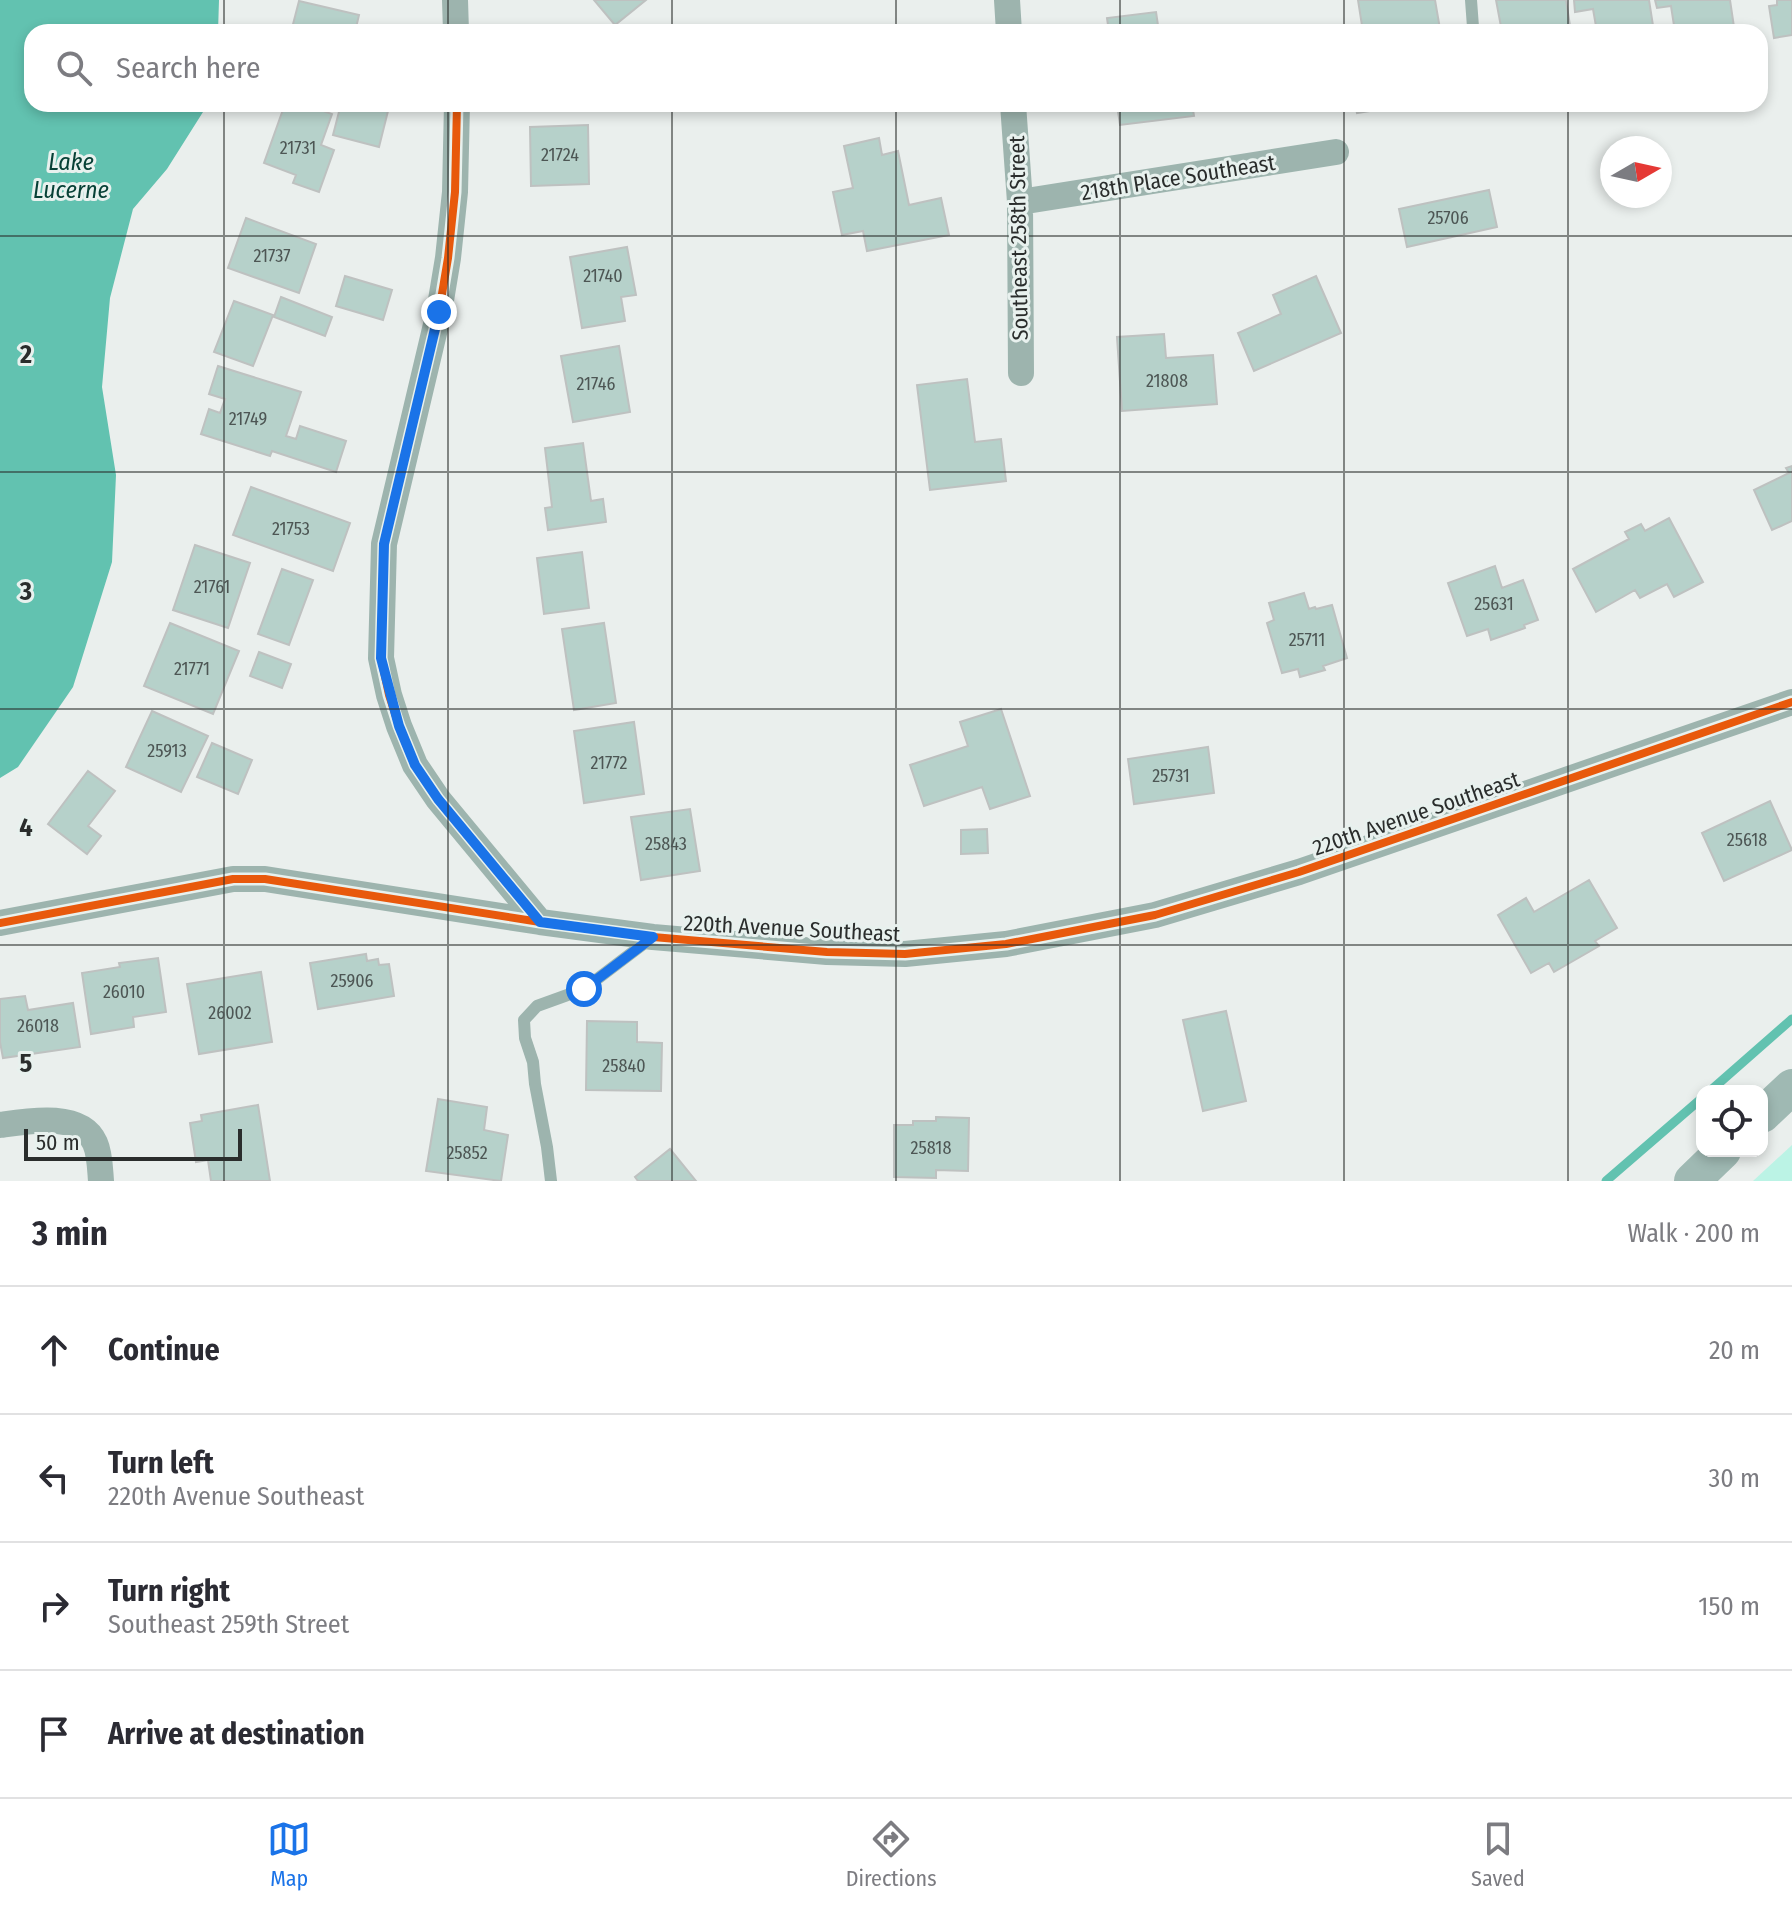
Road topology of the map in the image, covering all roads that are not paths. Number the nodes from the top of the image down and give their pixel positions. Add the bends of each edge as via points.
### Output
1 (455, 0) edge
2 (1007, 0) edge
3 (1471, 0) edge
4 (456, 24) edge
5 (1008, 24) edge
6 (1473, 24) edge
7 (457, 112) edge
8 (1014, 112) edge
9 (1336, 152) dead end
10 (1020, 202) junction
11 (1021, 373) dead end
12 (1792, 702) edge
13 (540, 922) junction
14 (0, 923) edge
15 (653, 937) junction
16 (1792, 1087) edge
17 (1768, 1109) edge
18 (0, 1125) edge
19 (1717, 1157) edge
20 (101, 1181) edge
21 (551, 1181) edge
22 (1692, 1181) edge

1 - 4 street
2 - 5 street
3 - 6 lane
7 - 13 street via 455,192 439,312 384,544 381,658 415,765
8 - 10 street, Southeast 258th Street
9 - 10 street, 218th Place Southeast
10 - 11 street, Southeast 258th Street
12 - 15 street, 220th Avenue Southeast via 1299,872 1140,918 1006,944 905,954
13 - 14 street, 220th Avenue Southeast via 265,879 233,879
13 - 15 street, 220th Avenue Southeast
15 - 21 lane via 584,989 537,1006 524,1020
16 - 17 street
18 - 20 street via 43,1119 84,1128 95,1142
19 - 22 street

